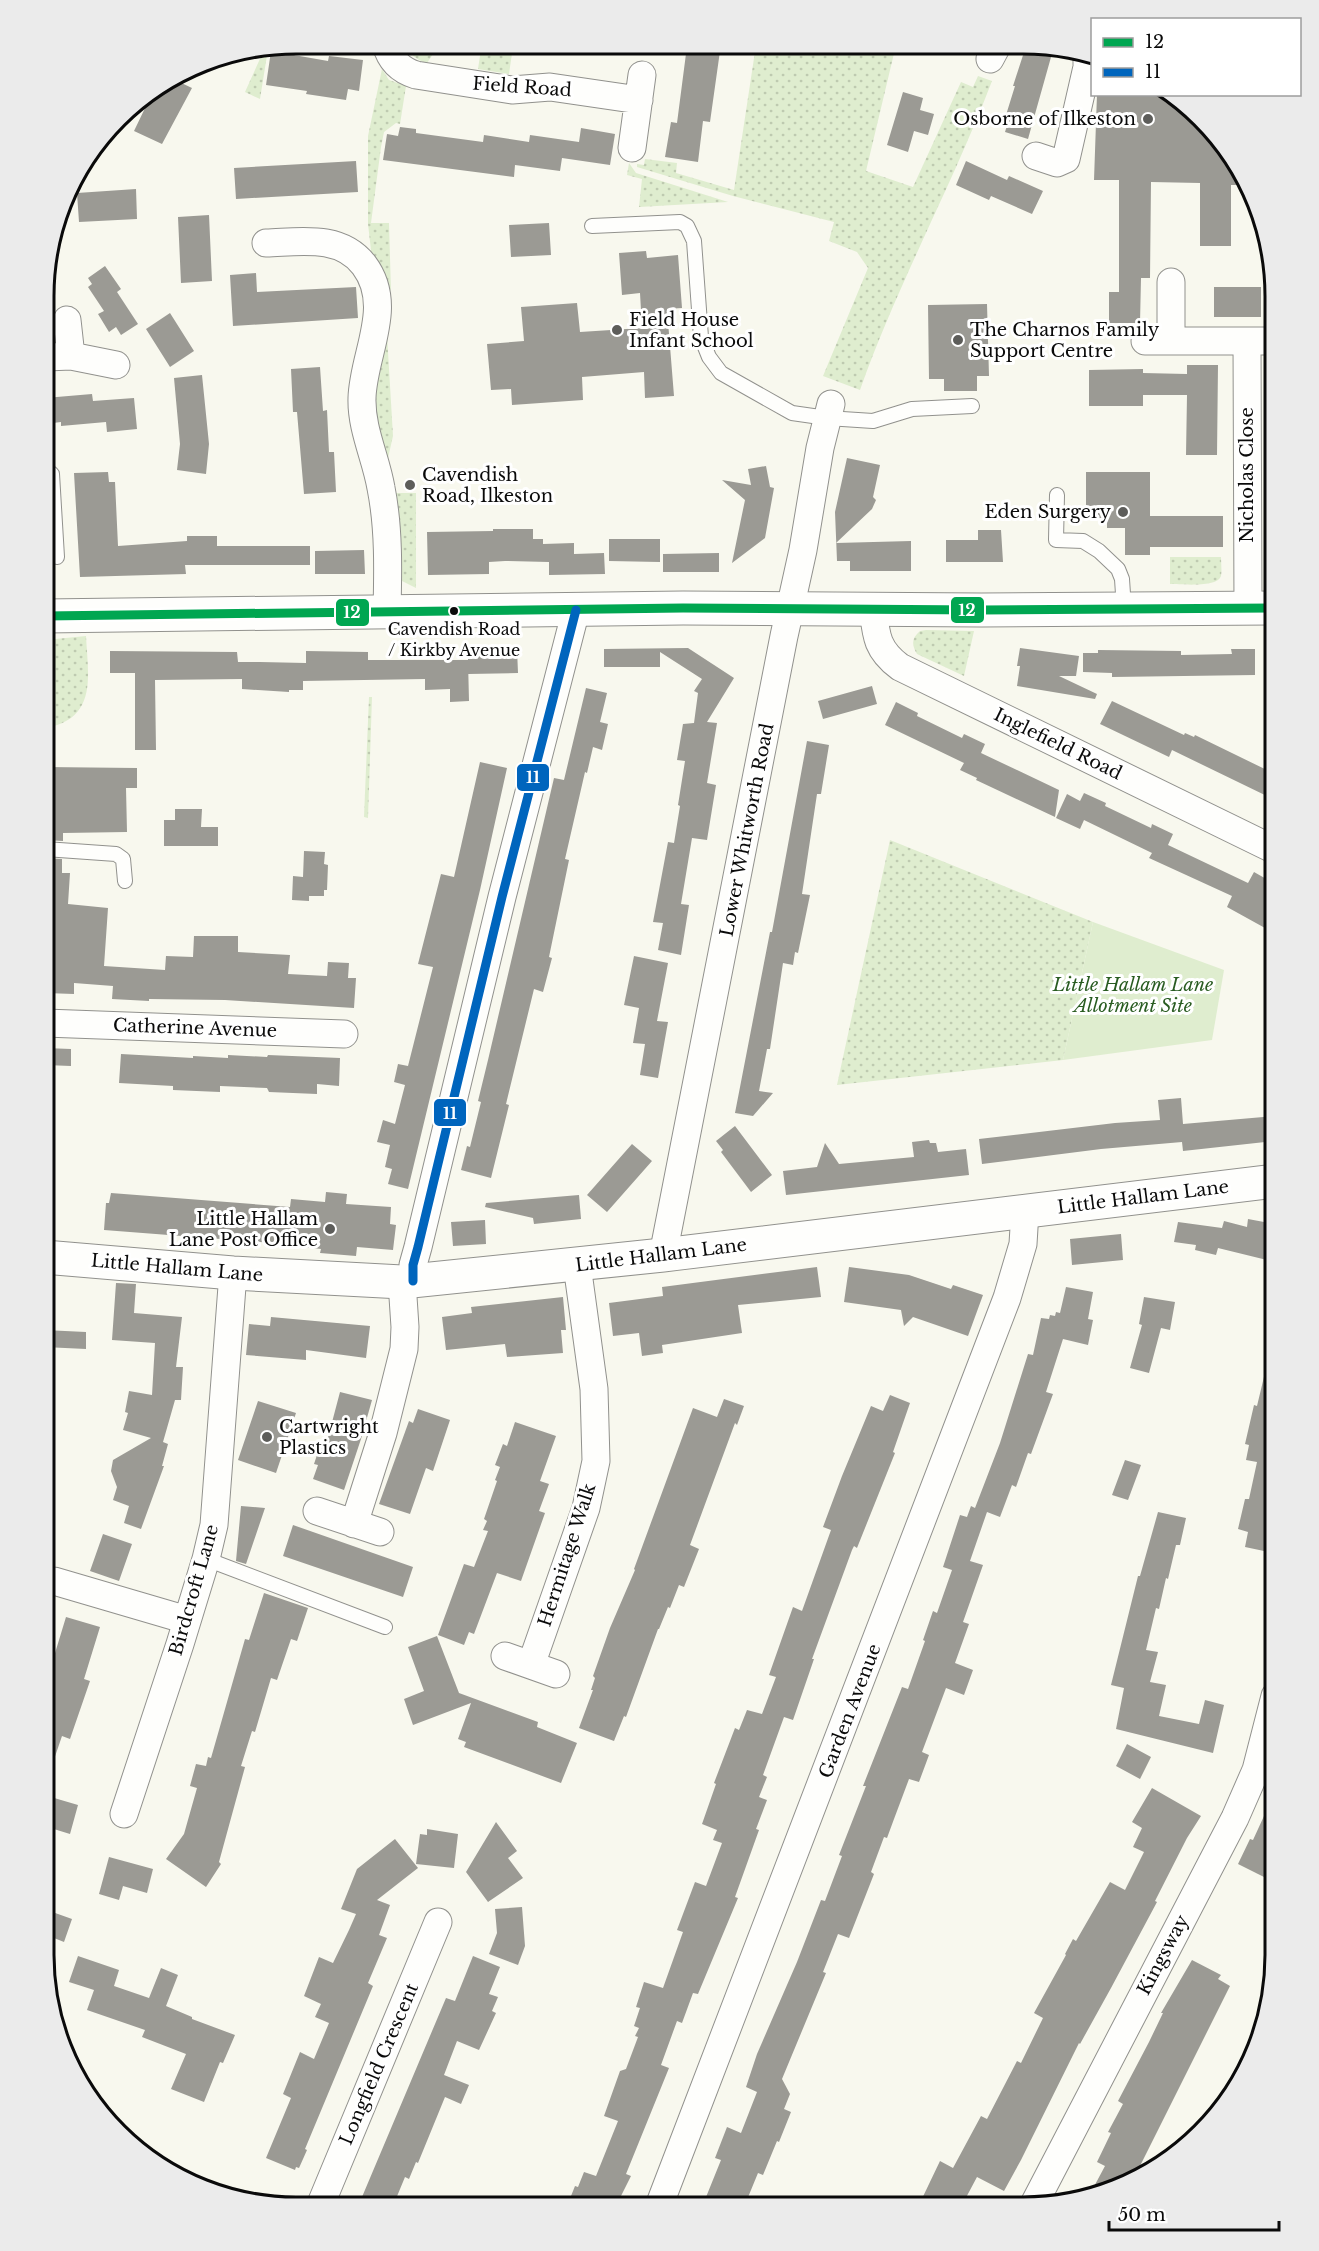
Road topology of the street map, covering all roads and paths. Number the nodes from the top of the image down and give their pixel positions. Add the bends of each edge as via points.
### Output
1 (390, 54) edge
2 (1087, 63) edge
3 (632, 148) dead end
4 (1036, 156) dead end
5 (592, 226) dead end
6 (266, 243) dead end
7 (1171, 282) dead end
8 (67, 320) dead end
9 (1247, 341) junction
10 (1265, 341) edge
11 (58, 356) edge
12 (116, 365) dead end
13 (972, 406) dead end
14 (829, 411) junction
15 (1057, 495) dead end
16 (54, 507) edge
17 (57, 556) dead end
18 (790, 608) junction
19 (1262, 608) edge
20 (873, 609) junction
21 (1124, 609) junction
22 (576, 610) junction
23 (387, 611) junction
24 (54, 616) edge
25 (1265, 845) edge
26 (54, 849) edge
27 (125, 881) dead end
28 (54, 1023) edge
29 (344, 1034) dead end
30 (1265, 1182) edge
31 (1025, 1212) junction
32 (663, 1255) junction
33 (54, 1258) edge
34 (577, 1265) junction
35 (233, 1273) junction
36 (407, 1282) junction
37 (318, 1511) dead end
38 (354, 1524) junction
39 (380, 1532) dead end
40 (206, 1560) junction
41 (54, 1581) dead end
42 (187, 1620) junction
43 (385, 1627) dead end
44 (505, 1656) dead end
45 (531, 1665) junction
46 (556, 1674) dead end
47 (1265, 1737) edge
48 (137, 1803) dead end
49 (438, 1922) dead end
50 (1038, 2196) edge
51 (324, 2197) edge
52 (662, 2197) edge

1 - 3 street, Field Road via 400,68 416,75 512,90 640,88
2 - 4 street via 1066,159 1057,163
5 - 14 lane via 680,222 687,226 694,241 701,337 721,373 792,413
6 - 23 street via 314,241 337,245 364,266 375,290 377,323 364,381 363,409 382,492
7 - 9 street via 1158,340
8 - 11 street
9 - 10 street
9 - 19 street, Nicholas Close
11 - 12 street
13 - 14 lane via 912,409 873,421
14 - 18 street, Lower Whitworth Road
15 - 21 lane via 1056,540 1083,541 1118,569
16 - 17 lane
18 - 20 street
18 - 22 street
18 - 32 street, Lower Whitworth Road
19 - 21 street
20 - 21 street
20 - 25 street, Inglefield Road via 881,649 900,667
22 - 23 street
22 - 36 street
23 - 24 street
26 - 27 lane via 101,847 123,860
28 - 29 street, Catherine Avenue
30 - 31 street, Little Hallam Lane
31 - 32 street, Little Hallam Lane
31 - 52 street, Garden Avenue via 1023,1244 1007,1298
32 - 34 street, Little Hallam Lane
33 - 35 street, Little Hallam Lane
34 - 36 street, Little Hallam Lane
34 - 45 street, Hermitage Walk via 594,1389 596,1461 586,1508
35 - 36 street, Little Hallam Lane
35 - 40 street, Birdcroft Lane via 218,1492
36 - 38 street via 404,1349
37 - 38 street
38 - 39 street
40 - 42 street, Birdcroft Lane
40 - 43 lane
41 - 42 street
42 - 48 street, Birdcroft Lane
44 - 45 street
45 - 46 street
47 - 50 street, Kingsway via 1241,1806
49 - 51 street, Longfield Crescent

